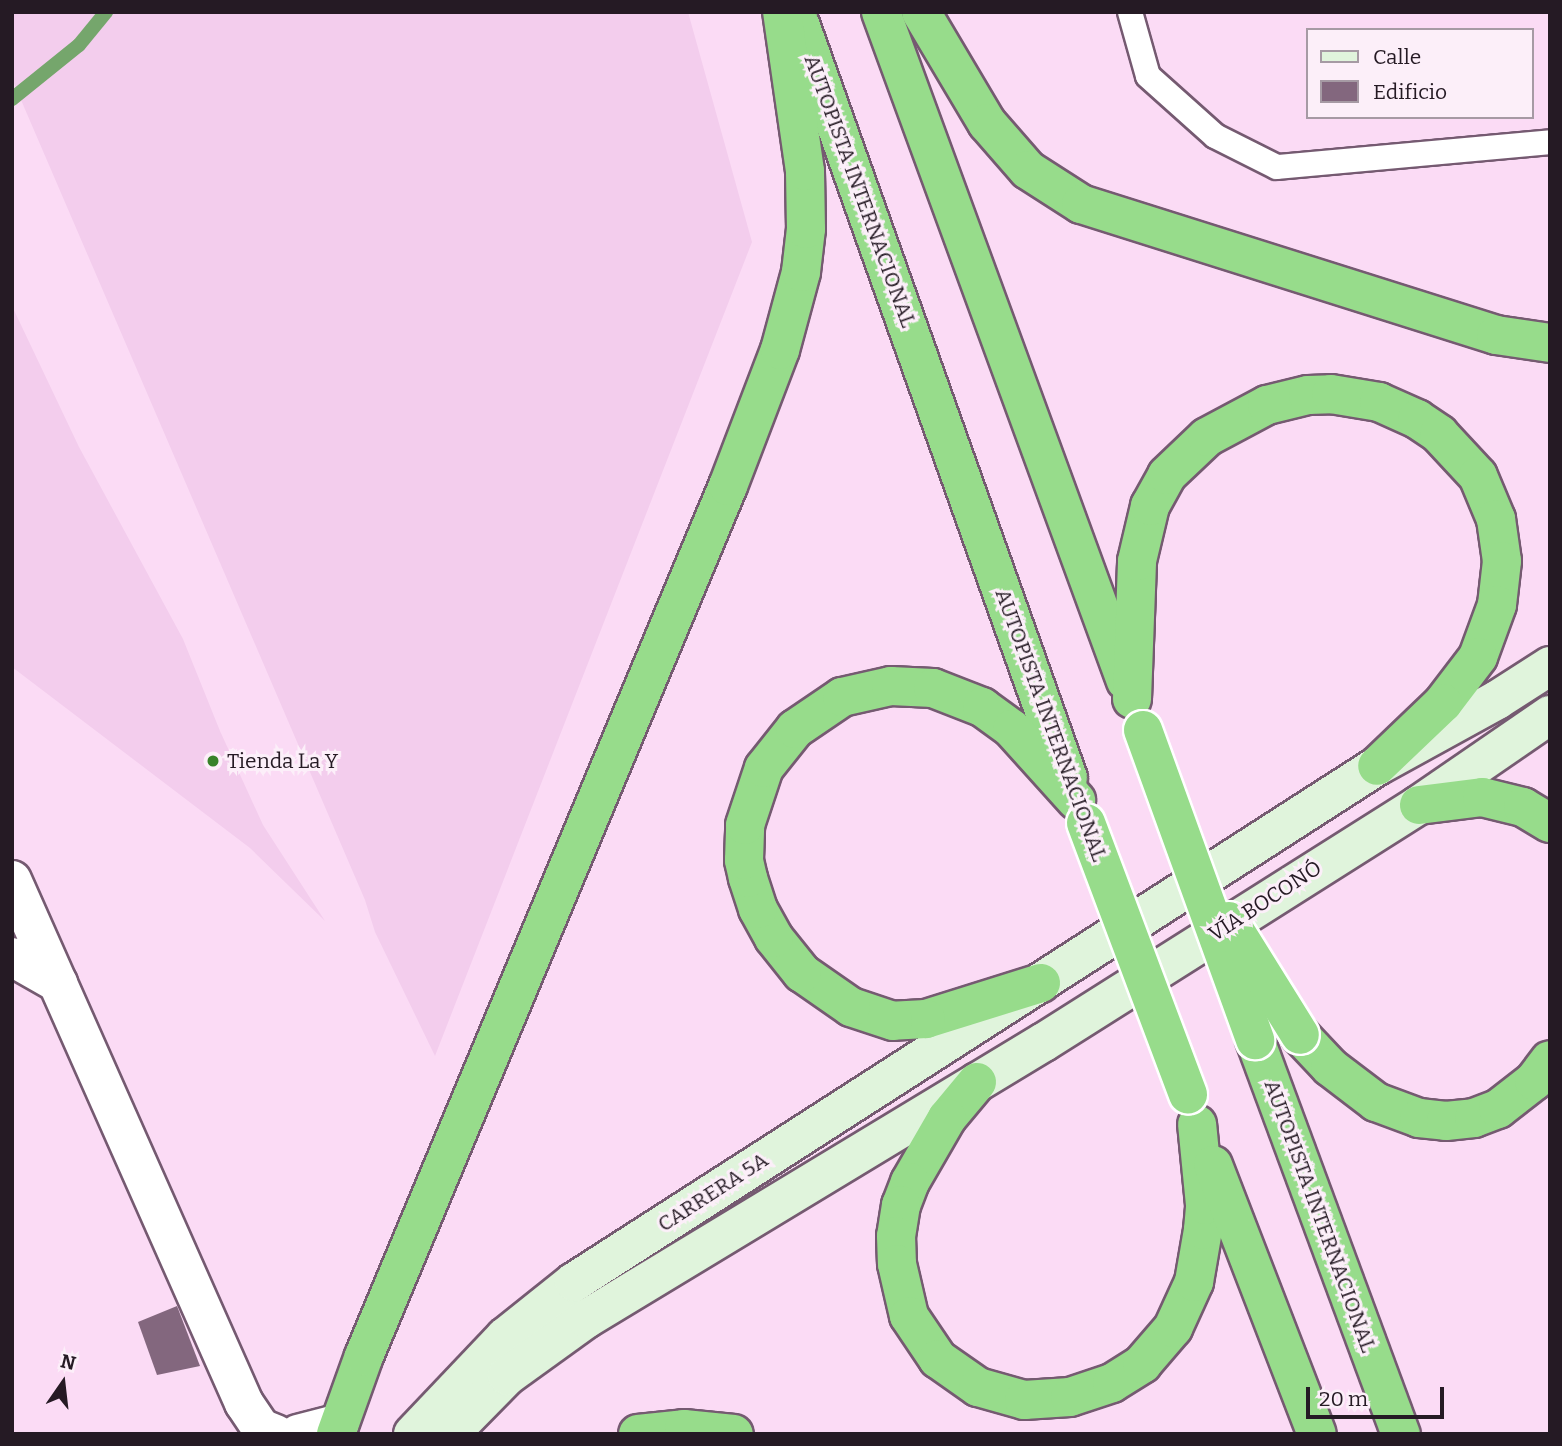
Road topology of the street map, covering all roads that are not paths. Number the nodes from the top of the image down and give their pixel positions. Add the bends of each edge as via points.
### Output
1 (782, 12) edge
2 (796, 12) edge
3 (881, 12) edge
4 (921, 12) edge
5 (1130, 12) edge
6 (1550, 142) edge
7 (1550, 343) edge
8 (1550, 666) edge
9 (1138, 714) junction
10 (1550, 715) edge
11 (1377, 766) junction
12 (1419, 805) junction
13 (1081, 811) junction
14 (1550, 823) edge
15 (1186, 853) junction
16 (12, 880) edge
17 (12, 957) edge
18 (58, 983) junction
19 (1041, 983) junction
20 (1550, 1060) edge
21 (977, 1082) junction
22 (1192, 1109) junction
23 (338, 1429) edge
24 (276, 1434) edge
25 (298, 1434) edge
26 (413, 1434) edge
27 (450, 1434) edge
28 (639, 1434) edge
29 (734, 1434) edge
30 (1317, 1434) edge
31 (1401, 1434) edge

1 - 23 highway via 804,171 806,229 801,272 779,351
2 - 13 highway, AUTOPISTA INTERNACIONAL
3 - 9 highway, AUTOPISTA INTERNACIONAL
4 - 7 highway via 987,123 1028,170 1081,204 1496,335
5 - 6 lane via 1148,76 1215,136 1277,167
8 - 11 street
9 - 11 highway via 1137,561 1150,506 1167,475 1207,437 1267,405 1319,394 1352,396 1417,419 1439,434 1478,476 1496,519 1502,561 1497,605 1478,657 1443,703
9 - 15 highway, AUTOPISTA INTERNACIONAL, bridge
10 - 12 street, VÍA BOCONÓ
11 - 19 street
12 - 14 highway via 1482,797 1506,800
12 - 21 street, VÍA BOCONÓ
13 - 19 highway via 1012,729 982,707 933,688 891,686 842,697 794,729 764,768 745,825 748,878 774,938 802,973 851,1007 893,1021 926,1019
13 - 22 highway, AUTOPISTA INTERNACIONAL, bridge
15 - 20 highway, bridge via 1300,1035 1330,1067 1376,1101 1399,1112 1446,1121 1474,1118 1506,1105
15 - 31 highway, AUTOPISTA INTERNACIONAL, bridge
16 - 18 street
17 - 18 street
18 - 24 street via 244,1403 261,1428
19 - 26 street, CARRERA 5A via 574,1282 505,1337
21 - 22 highway via 947,1118 910,1182 896,1236 897,1264 909,1316 939,1359 978,1387 1024,1400 1070,1397 1112,1382 1142,1364 1172,1328 1194,1282 1203,1230 1205,1205
21 - 27 street, CARRERA 5A via 586,1319 507,1376
22 - 30 highway, AUTOPISTA INTERNACIONAL
23 - 25 street
28 - 29 highway via 684,1429

